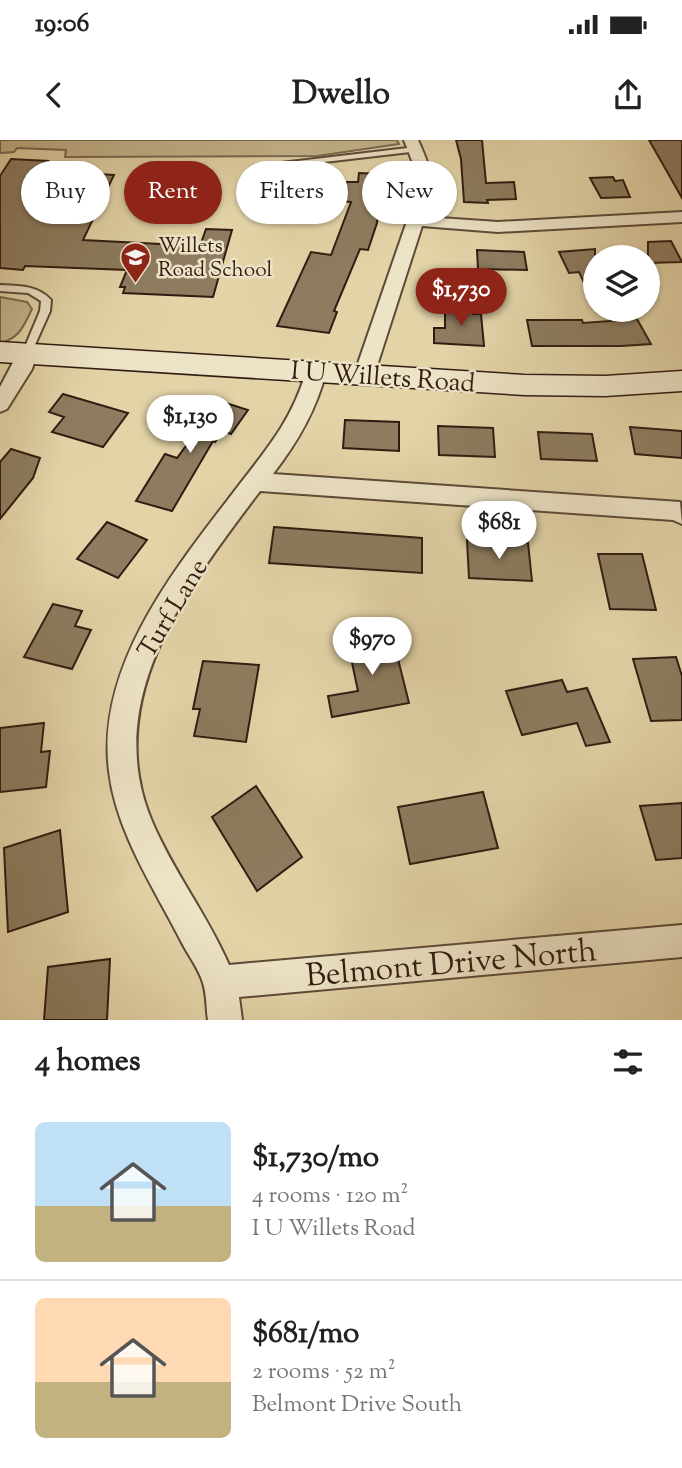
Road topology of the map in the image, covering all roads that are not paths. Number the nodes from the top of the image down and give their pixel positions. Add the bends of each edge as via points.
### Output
1 (414, 145) edge
2 (305, 161) edge
3 (682, 217) edge
4 (457, 223) edge
5 (416, 224) edge
6 (0, 288) edge
7 (13, 353) edge
8 (316, 372) junction
9 (364, 375) junction
10 (682, 381) edge
11 (0, 404) edge
12 (254, 482) junction
13 (681, 513) edge
14 (682, 941) edge
15 (220, 982) junction
16 (225, 1020) edge

1 - 2 lane
3 - 4 street via 498,227
5 - 9 street
6 - 7 lane via 38,292 46,300 45,311
7 - 8 main road, I U Willets Road
7 - 11 street via 22,369
8 - 9 main road, I U Willets Road
8 - 12 street, Turf Lane via 297,426
9 - 10 main road, I U Willets Road via 552,386
12 - 13 street
12 - 15 street, Turf Lane via 167,605 139,657 123,715 123,770 134,816
14 - 15 street, Belmont Drive North
15 - 16 street, Turf Lane

